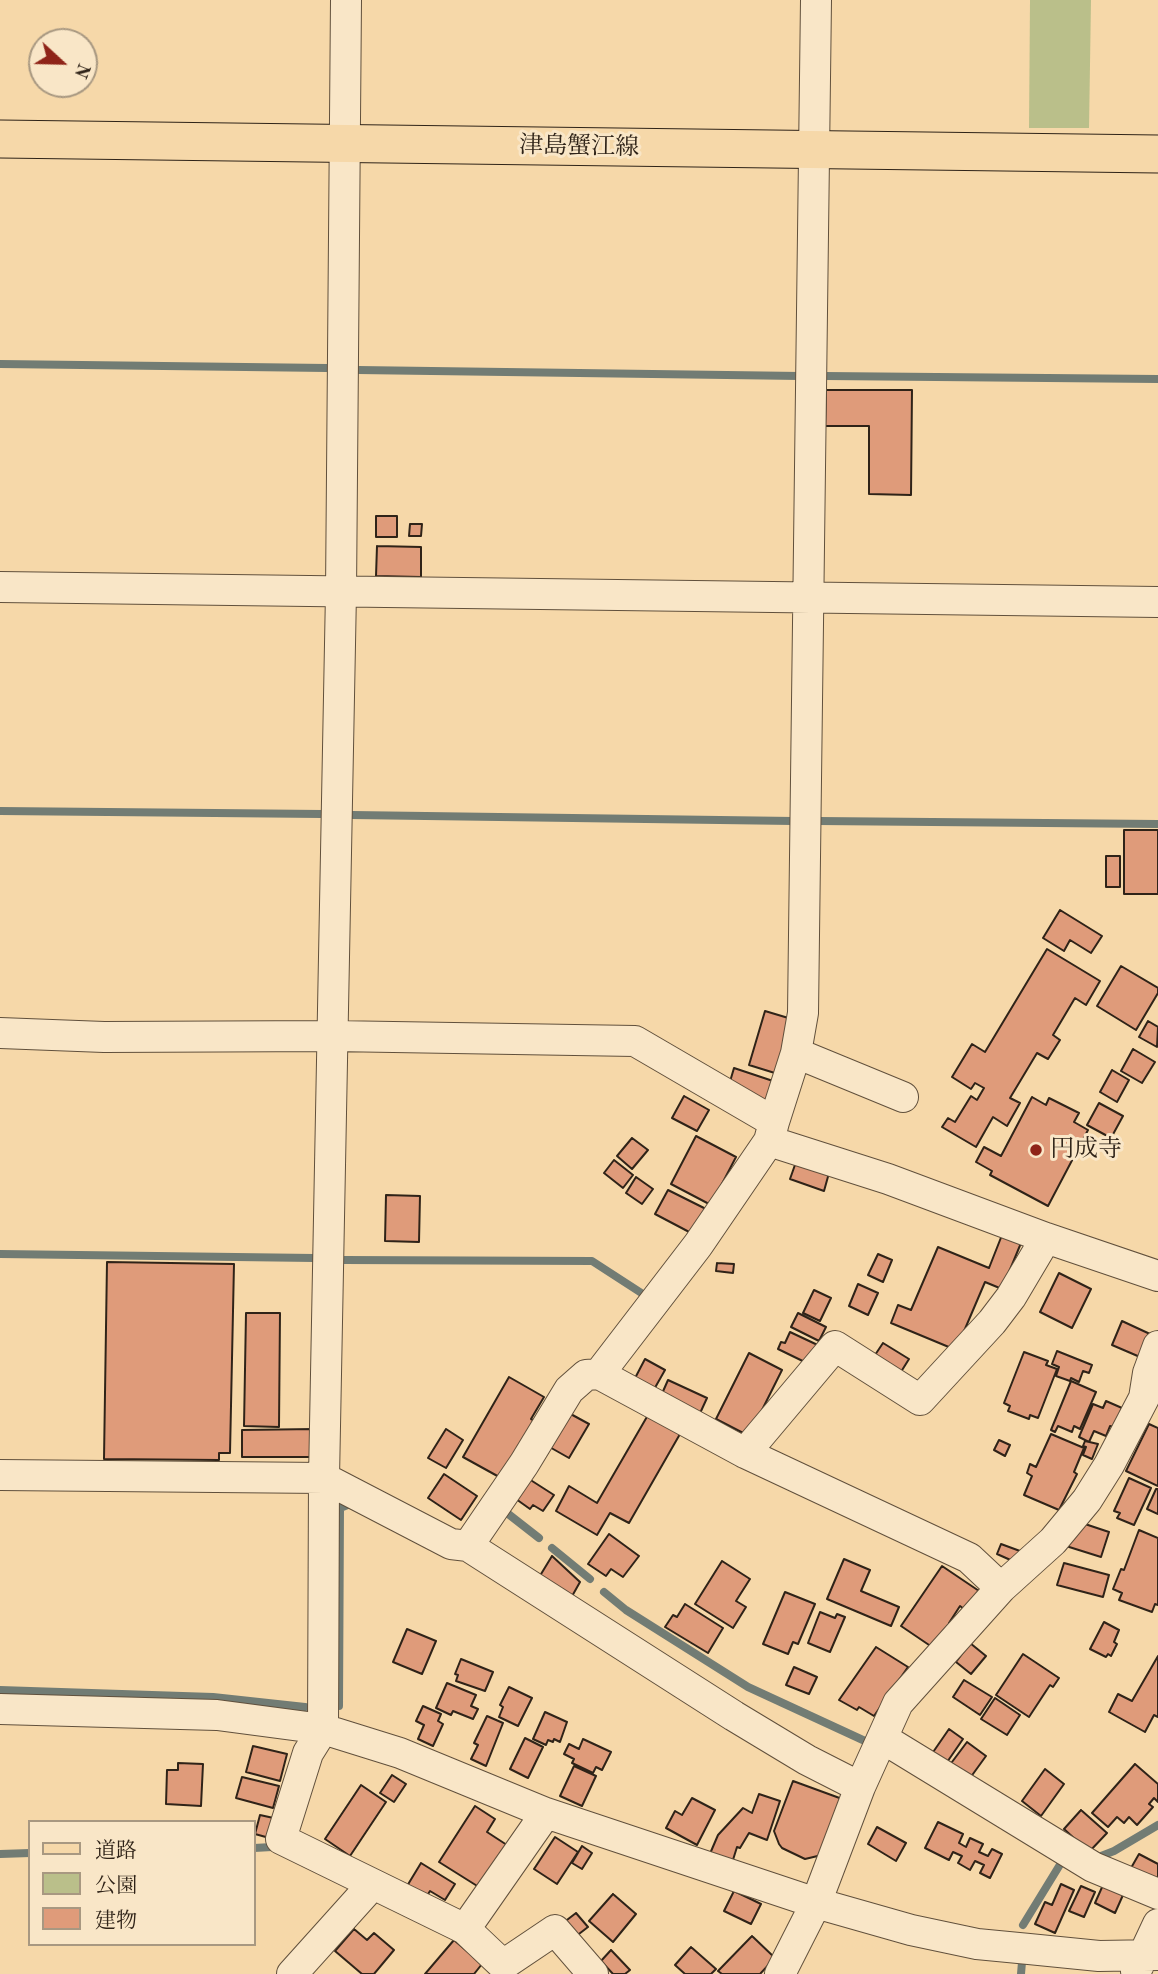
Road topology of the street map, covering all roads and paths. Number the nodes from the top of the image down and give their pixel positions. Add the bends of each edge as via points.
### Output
1 (346, 0) edge
2 (816, 0) edge
3 (0, 139) edge
4 (344, 144) junction
5 (814, 150) junction
6 (1158, 154) edge
7 (0, 587) edge
8 (341, 592) junction
9 (809, 598) junction
10 (1158, 602) edge
11 (0, 1033) edge
12 (333, 1036) junction
13 (796, 1053) junction
14 (903, 1097) dead end
15 (772, 1131) junction
16 (1046, 1238) junction
17 (1158, 1276) edge
18 (1158, 1346) edge
19 (599, 1374) junction
20 (1151, 1403) edge
21 (745, 1453) junction
22 (0, 1475) edge
23 (324, 1478) junction
24 (468, 1546) junction
25 (1001, 1588) junction
26 (0, 1709) edge
27 (323, 1729) junction
28 (882, 1738) junction
29 (860, 1787) junction
30 (546, 1813) junction
31 (372, 1885) junction
32 (1158, 1894) edge
33 (816, 1903) junction
34 (1158, 1924) edge
35 (465, 1929) junction
36 (1146, 1961) edge
37 (502, 1970) edge
38 (292, 1974) edge
39 (593, 1974) edge
40 (780, 1974) edge

1 - 4 street
2 - 5 street
3 - 4 main road, 津島蟹江線
4 - 5 main road, 津島蟹江線
4 - 8 street
5 - 6 main road, 津島蟹江線
5 - 9 street
7 - 8 street
8 - 9 street
8 - 12 street
9 - 10 street
9 - 13 street via 803,1013
11 - 12 street
12 - 15 street via 635,1041
12 - 23 street
13 - 14 street
13 - 15 street
15 - 16 street
15 - 19 street via 698,1245
16 - 17 street
16 - 21 street via 992,1322 920,1400 835,1346
18 - 20 street via 1148,1373
19 - 21 street
19 - 24 street via 586,1375 569,1390
20 - 25 street via 1087,1500 1052,1541
21 - 25 street via 970,1558
22 - 23 street
23 - 24 street via 451,1544
23 - 27 street
24 - 29 street via 734,1716
25 - 28 street via 898,1703
26 - 27 street via 217,1715
27 - 30 street via 400,1753
27 - 31 street via 308,1753 281,1839
28 - 29 street
28 - 32 street via 1093,1867
29 - 33 street
30 - 33 street
30 - 35 street
31 - 35 street
31 - 38 street
33 - 36 street via 977,1944
33 - 40 street
34 - 36 street
35 - 37 street
37 - 39 street via 555,1930

